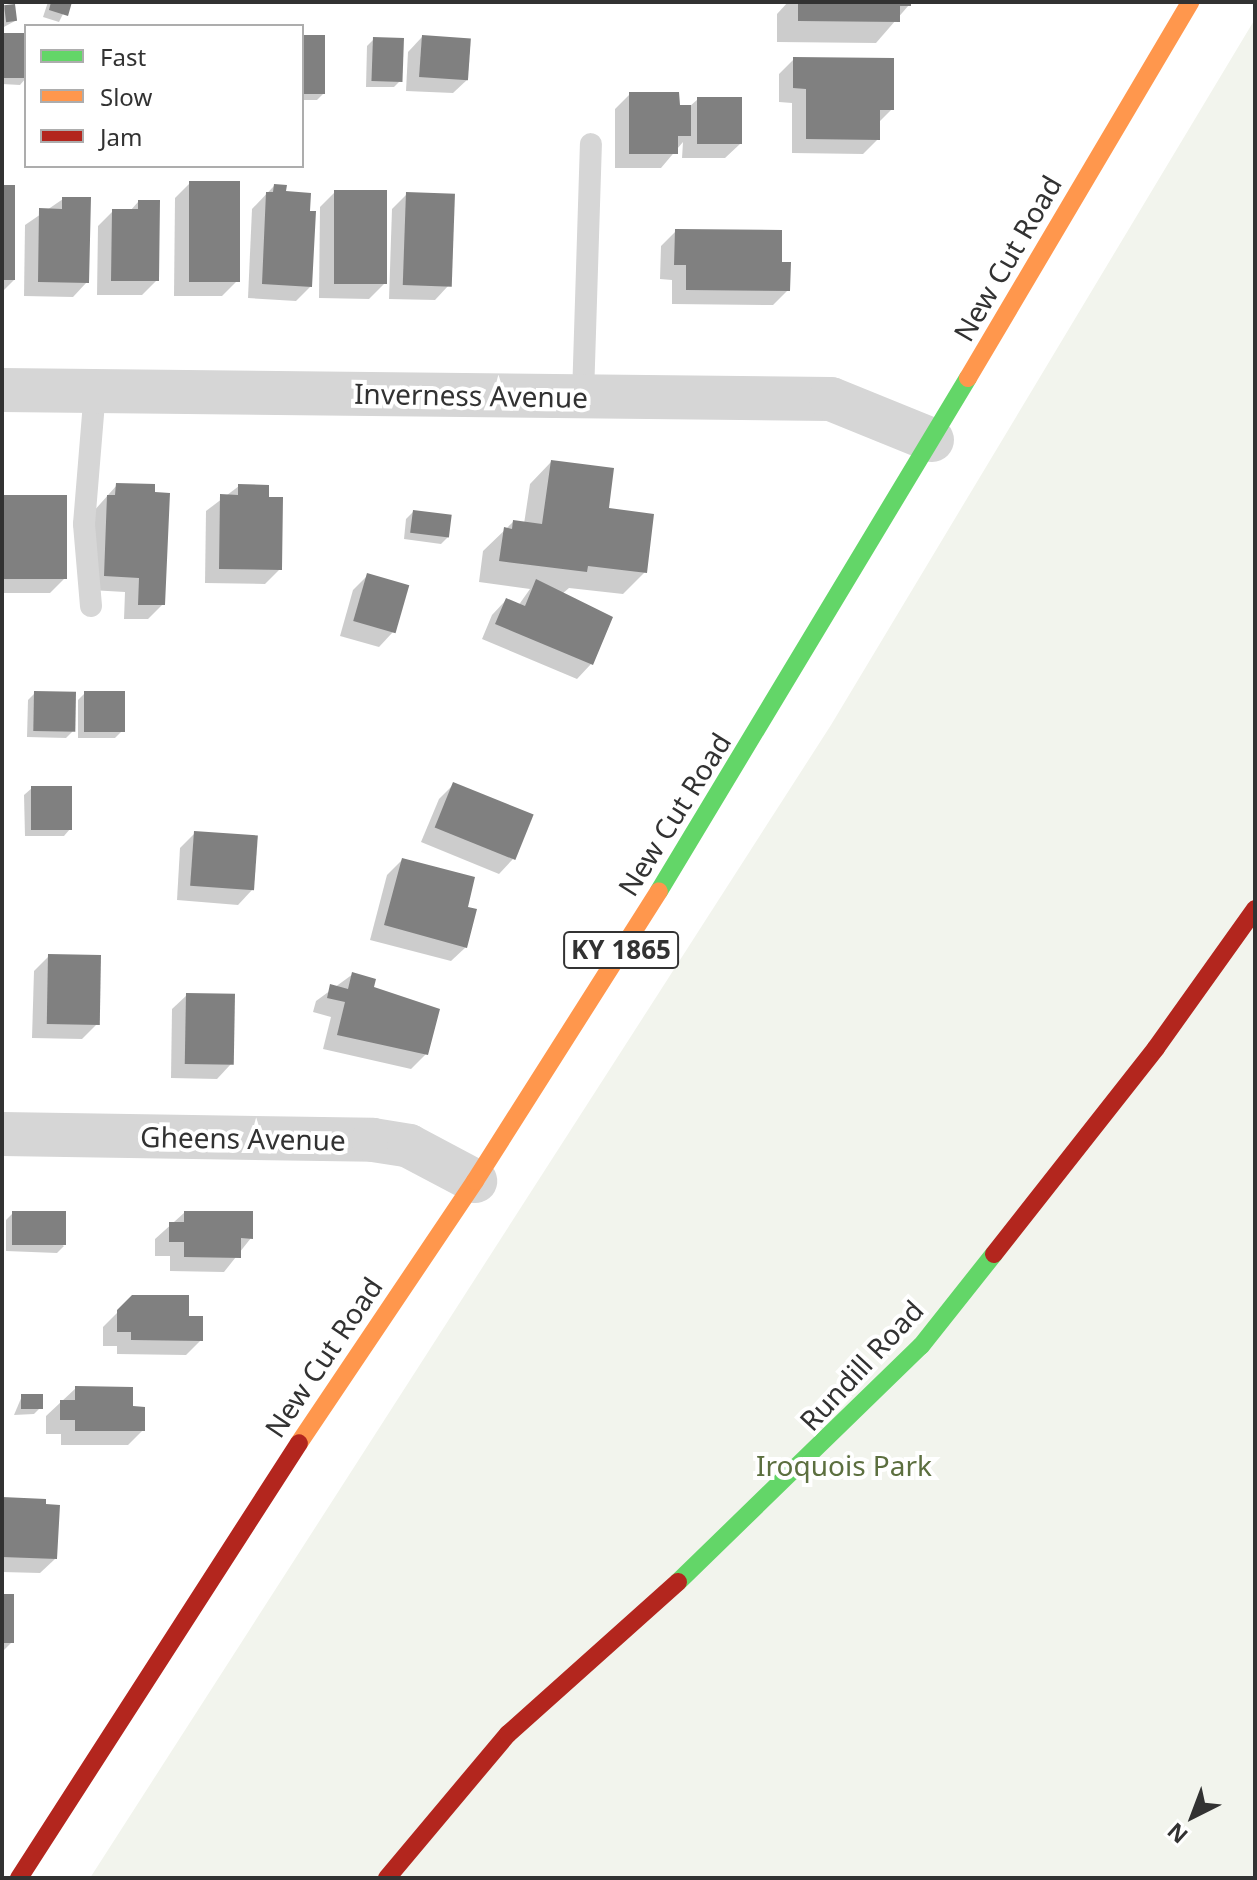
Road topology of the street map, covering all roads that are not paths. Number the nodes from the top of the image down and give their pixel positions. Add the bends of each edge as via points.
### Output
1 (1190, 2) edge
2 (591, 144) dead end
3 (2, 390) edge
4 (95, 391) junction
5 (583, 396) junction
6 (932, 440) junction
7 (91, 606) dead end
8 (1255, 909) edge
9 (2, 1134) edge
10 (475, 1181) junction
11 (19, 1878) edge
12 (387, 1878) edge

1 - 6 main road, New Cut Road / KY 1865
2 - 5 lane
3 - 4 street, Inverness Avenue
4 - 5 street, Inverness Avenue
4 - 7 lane via 84,524
5 - 6 street, Inverness Avenue via 831,399
6 - 10 main road, New Cut Road / KY 1865 via 747,752
8 - 12 main road, Rundill Road via 1156,1048 921,1346 743,1525 508,1734
9 - 10 street, Gheens Avenue via 373,1140 409,1146
10 - 11 main road, New Cut Road / KY 1865 via 233,1541

